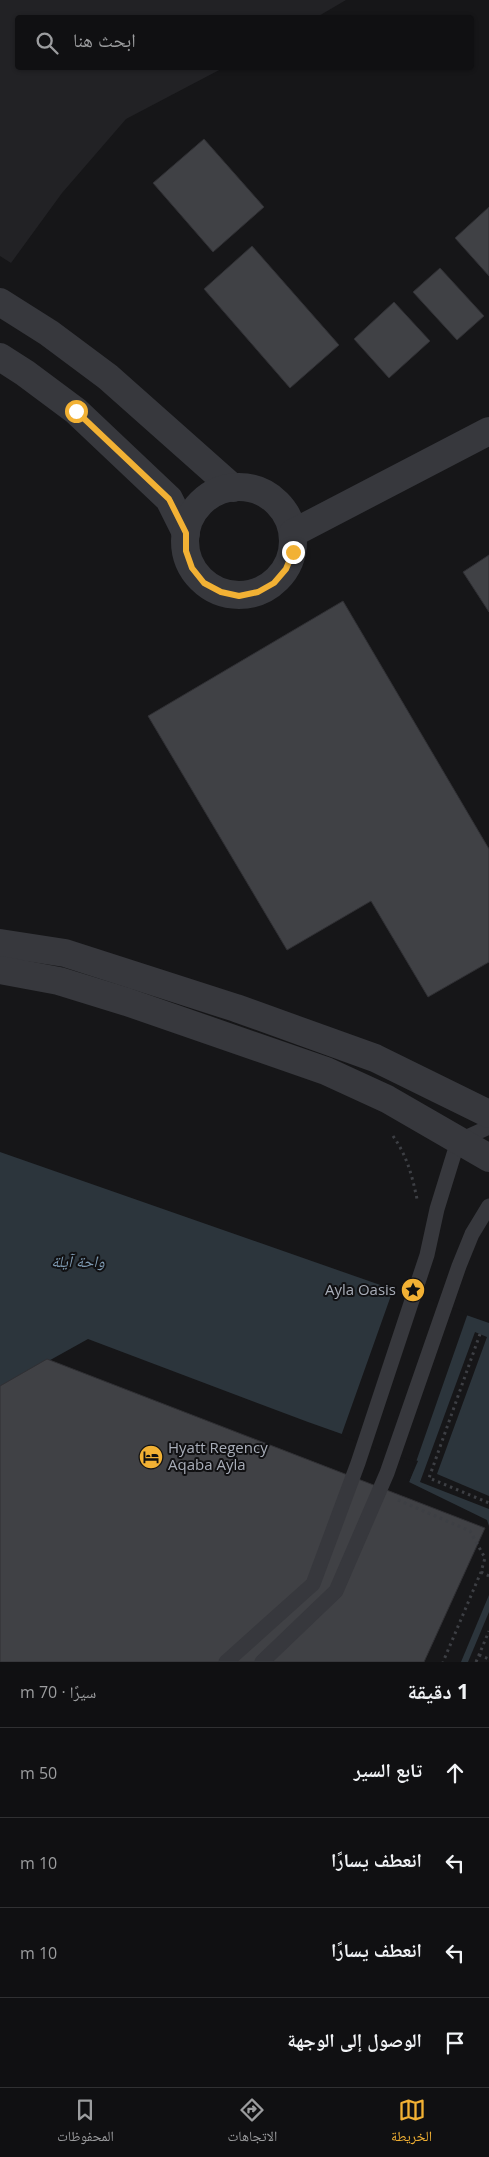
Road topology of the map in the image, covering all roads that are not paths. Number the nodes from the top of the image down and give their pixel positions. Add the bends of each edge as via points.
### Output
1 (0, 302) edge
2 (0, 357) edge
3 (489, 431) edge
4 (233, 488) junction
5 (186, 533) junction
6 (293, 533) junction
7 (0, 943) edge
8 (0, 970) edge
9 (489, 1114) edge
10 (489, 1127) edge
11 (458, 1141) junction
12 (489, 1158) edge
13 (489, 1206) edge
14 (226, 1662) edge
15 (262, 1662) edge

1 - 4 street via 49,332 108,377
2 - 5 street via 26,373 90,425 169,499
3 - 6 street
4 - 5 street via 216,492 202,502 192,515
4 - 6 street via 250,488 265,494 288,517
5 - 6 street via 186,551 192,568 204,583 221,592 239,596 258,592 274,583 286,569 293,552
7 - 9 street via 65,953 236,1008 375,1058
8 - 11 street via 59,981 118,999 326,1071 387,1099
10 - 11 lane
11 - 12 street
11 - 14 lane via 427,1255 358,1463 313,1584
13 - 15 lane via 472,1234 459,1266 387,1474 336,1592

